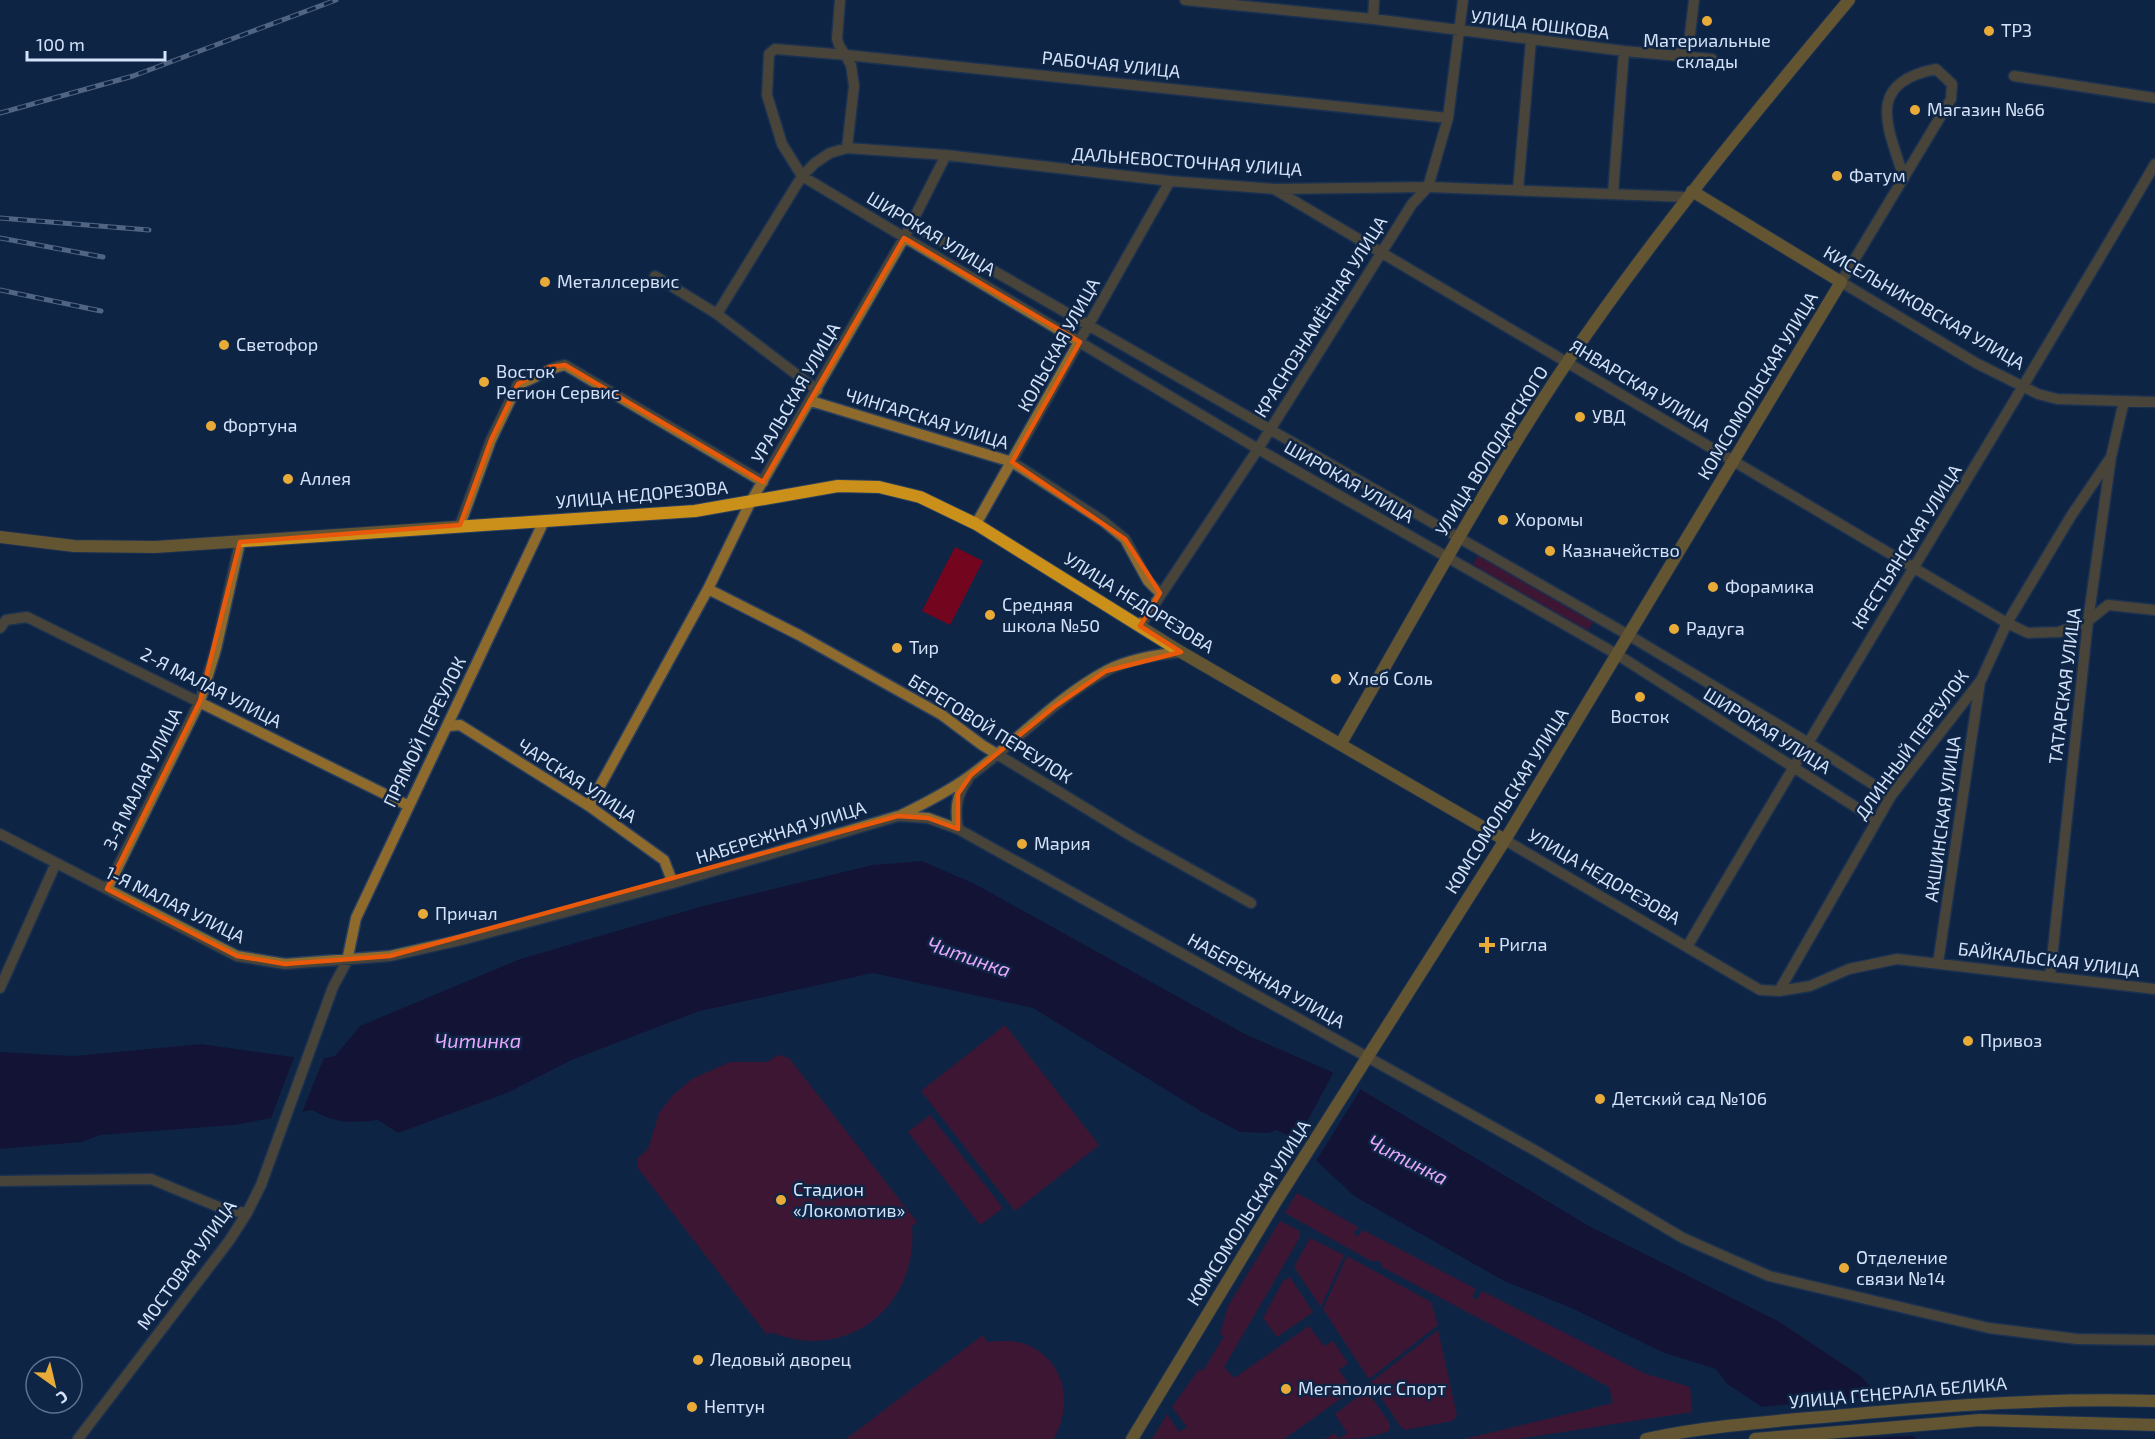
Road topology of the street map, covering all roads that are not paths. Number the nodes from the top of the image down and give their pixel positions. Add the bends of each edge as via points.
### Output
1 (840, 0) edge
2 (1185, 0) edge
3 (1374, 0) edge
4 (1462, 0) edge
5 (1694, 0) edge
6 (1839, 0) edge
7 (1849, 0) edge
8 (1206, 1) edge
9 (1275, 5) edge
10 (1373, 20) junction
11 (1459, 32) junction
12 (1531, 40) junction
13 (1624, 51) junction
14 (847, 56) junction
15 (1677, 56) junction
16 (1712, 59) dead end
17 (1791, 70) junction
18 (2014, 76) dead end
19 (2155, 98) edge
20 (1448, 118) junction
21 (847, 148) junction
22 (946, 155) junction
23 (2155, 164) edge
24 (802, 176) junction
25 (1904, 178) junction
26 (1170, 181) junction
27 (1428, 187) junction
28 (1274, 189) junction
29 (1518, 190) junction
30 (1613, 193) junction
31 (1689, 194) junction
32 (912, 224) junction
33 (904, 238) junction
34 (1380, 253) junction
35 (655, 276) dead end
36 (1842, 282) junction
37 (717, 314) junction
38 (1089, 327) junction
39 (1080, 342) junction
40 (1568, 362) junction
41 (2024, 387) junction
42 (818, 390) junction
43 (811, 401) junction
44 (2124, 401) junction
45 (2155, 402) edge
46 (1269, 430) junction
47 (1258, 449) junction
48 (2110, 457) junction
49 (1734, 460) junction
50 (1012, 462) junction
51 (763, 482) junction
52 (750, 503) junction
53 (544, 521) junction
54 (976, 524) junction
55 (460, 525) junction
56 (0, 537) edge
57 (1458, 539) junction
58 (240, 542) junction
59 (1448, 558) junction
60 (1911, 569) junction
61 (708, 589) junction
62 (1160, 593) junction
63 (2155, 610) edge
64 (2088, 621) junction
65 (2007, 623) junction
66 (1140, 626) junction
67 (0, 628) edge
68 (1630, 636) junction
69 (1181, 652) junction
70 (1618, 656) junction
71 (1980, 680) junction
72 (200, 701) junction
73 (449, 726) junction
74 (1807, 742) junction
75 (1341, 743) junction
76 (998, 753) junction
77 (1793, 766) junction
78 (971, 775) junction
79 (1891, 796) junction
80 (407, 805) junction
81 (589, 806) junction
82 (898, 816) junction
83 (1876, 820) junction
84 (958, 829) junction
85 (0, 834) edge
86 (1505, 840) junction
87 (56, 863) junction
88 (673, 883) junction
89 (106, 889) junction
90 (1251, 903) dead end
91 (1687, 947) junction
92 (347, 961) junction
93 (1938, 963) junction
94 (2050, 977) junction
95 (1, 988) edge
96 (2155, 988) edge
97 (1779, 991) junction
98 (1368, 1057) junction
99 (0, 1181) edge
100 (247, 1213) junction
101 (2155, 1340) edge
102 (2155, 1401) edge
103 (2155, 1425) edge
104 (78, 1439) edge
105 (1132, 1439) edge
106 (1646, 1439) edge
107 (1755, 1439) edge

1 - 14 street via 837,39
2 - 8 street, УЛИЦА ЮШКОВА
3 - 10 street
4 - 11 street, КРАСНОЗНАМЁННАЯ УЛИЦА
5 - 15 street via 1689,43
6 - 17 main road
7 - 17 main road
8 - 9 street, УЛИЦА ЮШКОВА
9 - 10 street, УЛИЦА ЮШКОВА
10 - 11 street, УЛИЦА ЮШКОВА
11 - 12 street, УЛИЦА ЮШКОВА
11 - 20 street, КРАСНОЗНАМЁННАЯ УЛИЦА
12 - 13 street, УЛИЦА ЮШКОВА
12 - 29 street
13 - 15 street, УЛИЦА ЮШКОВА
13 - 30 street
14 - 20 street, РАБОЧАЯ УЛИЦА
14 - 21 street via 854,86
14 - 24 street, РАБОЧАЯ УЛИЦА via 771,50 769,54 767,95 782,144
15 - 16 street, УЛИЦА ЮШКОВА
17 - 31 main road, УЛИЦА ВОЛОДАРСКОГО
18 - 19 street
20 - 27 street, КРАСНОЗНАМЁННАЯ УЛИЦА
21 - 22 street, ДАЛЬНЕВОСТОЧНАЯ УЛИЦА
21 - 24 street, ДАЛЬНЕВОСТОЧНАЯ УЛИЦА via 830,153
22 - 26 street, ДАЛЬНЕВОСТОЧНАЯ УЛИЦА
22 - 32 street, УРАЛЬСКАЯ УЛИЦА
23 - 41 street, КРЕСТЬЯНСКАЯ УЛИЦА
24 - 33 street, ШИРОКАЯ УЛИЦА
24 - 37 street, ДАЛЬНЕВОСТОЧНАЯ УЛИЦА
25 - 25 street, КОМСОМОЛЬСКАЯ УЛИЦА via 1951,99 1952,84 1936,69 1914,73 1895,88 1887,103 1886,121
25 - 36 street, КОМСОМОЛЬСКАЯ УЛИЦА
26 - 28 street, ДАЛЬНЕВОСТОЧНАЯ УЛИЦА
26 - 38 street, КОЛЬСКАЯ УЛИЦА
27 - 28 street, ДАЛЬНЕВОСТОЧНАЯ УЛИЦА
27 - 29 street, ДАЛЬНЕВОСТОЧНАЯ УЛИЦА
27 - 34 street, КРАСНОЗНАМЁННАЯ УЛИЦА
28 - 34 street, ЯНВАРСКАЯ УЛИЦА
29 - 30 street, ДАЛЬНЕВОСТОЧНАЯ УЛИЦА
30 - 31 street, ДАЛЬНЕВОСТОЧНАЯ УЛИЦА
31 - 36 main road, КИСЕЛЬНИКОВСКАЯ УЛИЦА
31 - 40 main road, УЛИЦА ВОЛОДАРСКОГО
32 - 33 street, УРАЛЬСКАЯ УЛИЦА
32 - 38 street, ШИРОКАЯ УЛИЦА
33 - 39 street, ШИРОКАЯ УЛИЦА
33 - 42 street, УРАЛЬСКАЯ УЛИЦА
34 - 40 street, ЯНВАРСКАЯ УЛИЦА
34 - 46 street, КРАСНОЗНАМЁННАЯ УЛИЦА
35 - 37 street
36 - 41 street, КИСЕЛЬНИКОВСКАЯ УЛИЦА via 1976,363
36 - 49 main road, КОМСОМОЛЬСКАЯ УЛИЦА
37 - 42 street
38 - 39 street, КОЛЬСКАЯ УЛИЦА
38 - 46 street, ШИРОКАЯ УЛИЦА
39 - 47 street, ШИРОКАЯ УЛИЦА
39 - 50 street, КОЛЬСКАЯ УЛИЦА
40 - 49 street, ЯНВАРСКАЯ УЛИЦА
40 - 57 main road, УЛИЦА ВОЛОДАРСКОГО
41 - 44 street, КИСЕЛЬНИКОВСКАЯ УЛИЦА via 2057,399
41 - 60 street, КРЕСТЬЯНСКАЯ УЛИЦА
42 - 43 street, УРАЛЬСКАЯ УЛИЦА
43 - 50 street, ЧИНГАРСКАЯ УЛИЦА
43 - 51 street, УРАЛЬСКАЯ УЛИЦА
44 - 45 street, КИСЕЛЬНИКОВСКАЯ УЛИЦА
44 - 48 street, ТАТАРСКАЯ УЛИЦА
46 - 47 street, КРАСНОЗНАМЁННАЯ УЛИЦА
46 - 57 street, ШИРОКАЯ УЛИЦА
47 - 59 street, ШИРОКАЯ УЛИЦА
47 - 62 street, КРАСНОЗНАМЁННАЯ УЛИЦА
48 - 64 street, ТАТАРСКАЯ УЛИЦА
48 - 65 street, ДЛИННЫЙ ПЕРЕУЛОК
49 - 60 street, ЯНВАРСКАЯ УЛИЦА
49 - 68 main road, КОМСОМОЛЬСКАЯ УЛИЦА
50 - 54 street, КОЛЬСКАЯ УЛИЦА
50 - 62 street, ЧИНГАРСКАЯ УЛИЦА via 1125,539 1148,581
51 - 52 street, УРАЛЬСКАЯ УЛИЦА
51 - 55 street via 565,365 549,367 534,379 518,384 491,440
52 - 53 main road, УЛИЦА НЕДОРЕЗОВА via 695,511
52 - 54 main road, УЛИЦА НЕДОРЕЗОВА via 838,486 879,487 920,497
52 - 61 street, УРАЛЬСКАЯ УЛИЦА
53 - 55 main road, УЛИЦА НЕДОРЕЗОВА
53 - 73 street, ПРЯМОЙ ПЕРЕУЛОК
54 - 66 main road, УЛИЦА НЕДОРЕЗОВА
55 - 58 main road, УЛИЦА НЕДОРЕЗОВА
56 - 58 main road, УЛИЦА НЕДОРЕЗОВА via 74,546
57 - 59 main road, УЛИЦА ВОЛОДАРСКОГО
57 - 68 street, ШИРОКАЯ УЛИЦА
58 - 72 street, 3-Я МАЛАЯ УЛИЦА
59 - 70 street, ШИРОКАЯ УЛИЦА
59 - 75 main road, УЛИЦА ВОЛОДАРСКОГО
60 - 65 street, ЯНВАРСКАЯ УЛИЦА
60 - 74 street, КРЕСТЬЯНСКАЯ УЛИЦА
61 - 76 street, БЕРЕГОВОЙ ПЕРЕУЛОК via 932,710
61 - 81 street, УРАЛЬСКАЯ УЛИЦА
62 - 66 street, КРАСНОЗНАМЁННАЯ УЛИЦА
63 - 64 street, ЯНВАРСКАЯ УЛИЦА via 2108,605
64 - 65 street, ЯНВАРСКАЯ УЛИЦА via 2059,632 2028,633
64 - 94 street, ТАТАРСКАЯ УЛИЦА
65 - 71 street, ДЛИННЫЙ ПЕРЕУЛОК
66 - 69 main road, УЛИЦА НЕДОРЕЗОВА
67 - 72 street, 2-Я МАЛАЯ УЛИЦА via 6,620 27,617
68 - 70 main road, КОМСОМОЛЬСКАЯ УЛИЦА
68 - 74 street, ШИРОКАЯ УЛИЦА
69 - 75 main road, УЛИЦА НЕДОРЕЗОВА
69 - 76 street via 1152,656 1106,671 1054,706
70 - 77 street, ШИРОКАЯ УЛИЦА
70 - 86 main road, КОМСОМОЛЬСКАЯ УЛИЦА
71 - 79 street, ДЛИННЫЙ ПЕРЕУЛОК
71 - 93 street, АКШИНСКАЯ УЛИЦА
72 - 80 street, 2-Я МАЛАЯ УЛИЦА
72 - 89 street, 3-Я МАЛАЯ УЛИЦА
73 - 80 street, ПРЯМОЙ ПЕРЕУЛОК
73 - 81 street, ЧАРСКАЯ УЛИЦА via 460,725
74 - 77 street, КРЕСТЬЯНСКАЯ УЛИЦА
74 - 79 street, ШИРОКАЯ УЛИЦА
75 - 86 main road, УЛИЦА НЕДОРЕЗОВА
76 - 78 street
76 - 90 street, БЕРЕГОВОЙ ПЕРЕУЛОК via 1143,843
77 - 83 street, ШИРОКАЯ УЛИЦА
77 - 91 street, КРЕСТЬЯНСКАЯ УЛИЦА
78 - 82 street
78 - 84 street via 958,794
79 - 83 street, ДЛИННЫЙ ПЕРЕУЛОК
80 - 92 street, ПРЯМОЙ ПЕРЕУЛОК via 356,918
81 - 88 street, ЧАРСКАЯ УЛИЦА via 664,860
82 - 84 street, НАБЕРЕЖНАЯ УЛИЦА via 928,818
82 - 88 street, НАБЕРЕЖНАЯ УЛИЦА
83 - 97 street, ДЛИННЫЙ ПЕРЕУЛОК
84 - 98 street, НАБЕРЕЖНАЯ УЛИЦА
85 - 87 street, 1-Я МАЛАЯ УЛИЦА
86 - 91 street, УЛИЦА НЕДОРЕЗОВА
86 - 98 main road, КОМСОМОЛЬСКАЯ УЛИЦА
87 - 89 street, 1-Я МАЛАЯ УЛИЦА
87 - 95 street
88 - 92 street, НАБЕРЕЖНАЯ УЛИЦА via 465,939
89 - 92 street, 1-Я МАЛАЯ УЛИЦА via 237,956 285,964
91 - 97 street, УЛИЦА НЕДОРЕЗОВА via 1760,990
92 - 100 street, МОСТОВАЯ УЛИЦА via 327,1002 261,1185
93 - 94 street, БАЙКАЛЬСКАЯ УЛИЦА
93 - 97 street, УЛИЦА НЕДОРЕЗОВА via 1897,959 1850,969 1810,986
94 - 96 street, БАЙКАЛЬСКАЯ УЛИЦА
98 - 101 street, НАБЕРЕЖНАЯ УЛИЦА via 1683,1238 1769,1276 1989,1328 2077,1339
98 - 105 main road, КОМСОМОЛЬСКАЯ УЛИЦА
99 - 100 street via 152,1179 226,1210
100 - 104 street, МОСТОВАЯ УЛИЦА
102 - 106 main road, УЛИЦА ГЕНЕРАЛА БЕЛИКА via 1980,1403 1698,1428
103 - 107 main road, УЛИЦА ГЕНЕРАЛА БЕЛИКА via 1980,1420

